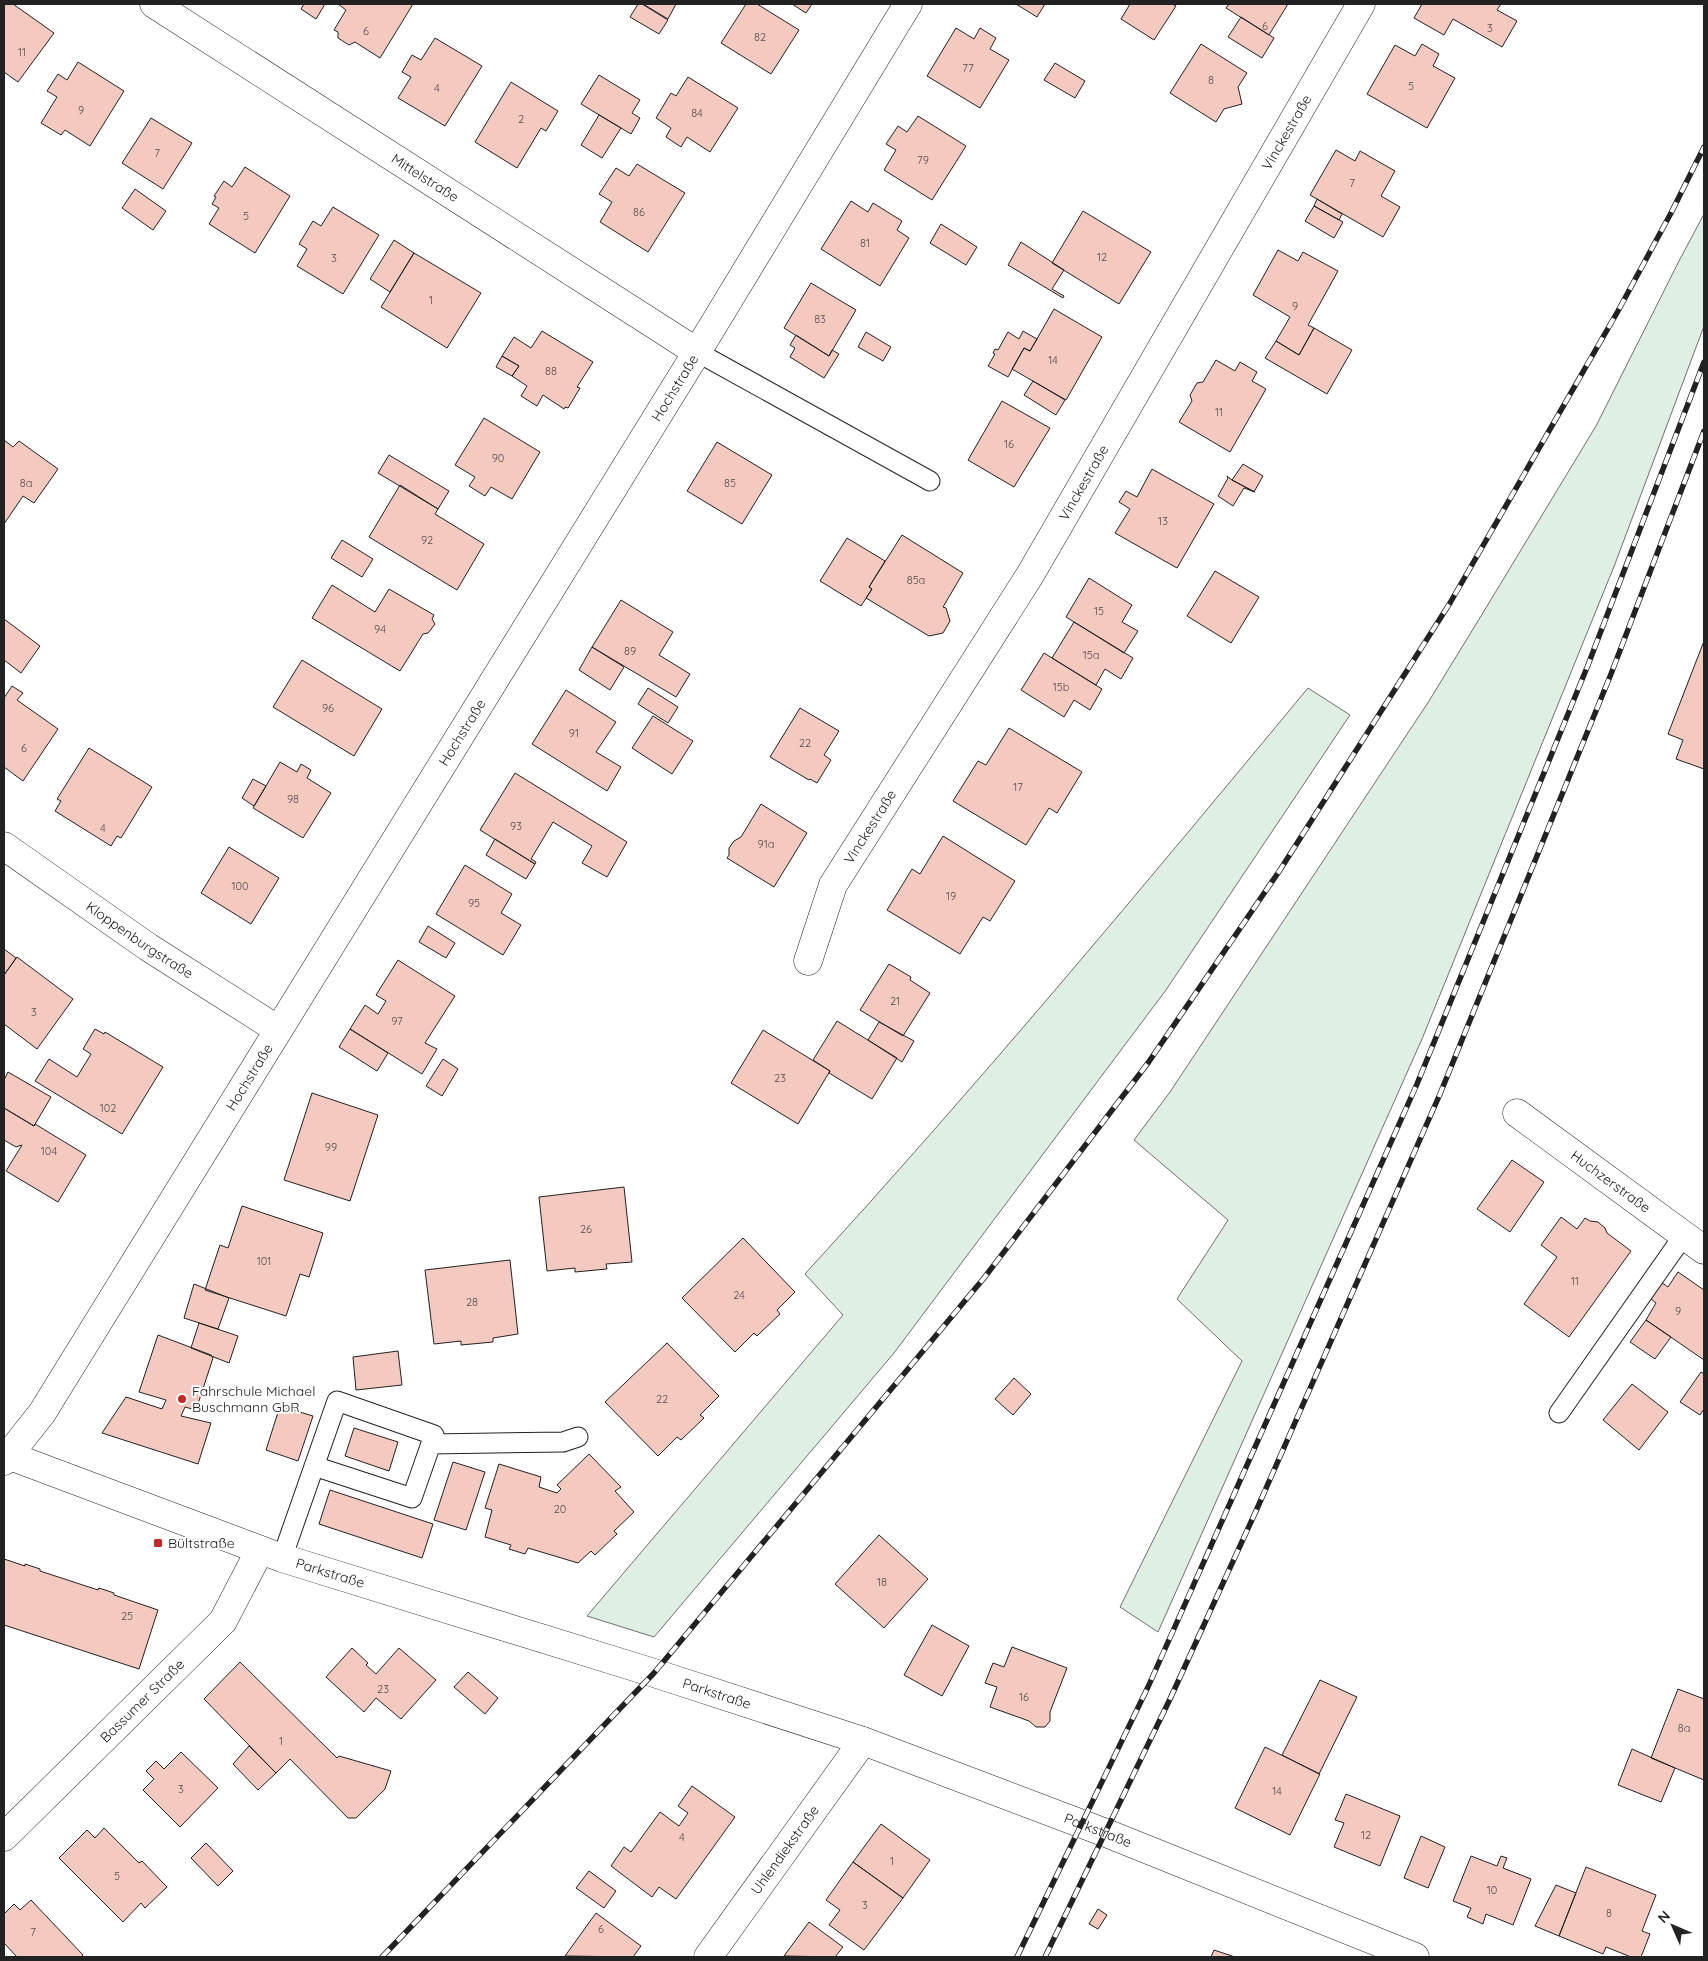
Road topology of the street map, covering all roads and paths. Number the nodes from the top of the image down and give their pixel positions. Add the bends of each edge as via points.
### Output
1 (154, 4) edge
2 (908, 4) edge
3 (1361, 4) edge
4 (698, 352) junction
5 (930, 481) dead end
6 (4, 846) edge
7 (808, 961) dead end
8 (278, 1029) junction
9 (1517, 1113) dead end
10 (1694, 1243) edge
11 (1559, 1413) dead end
12 (578, 1437) dead end
13 (431, 1444) junction
14 (7, 1458) edge
15 (314, 1466) junction
16 (271, 1554) junction
17 (864, 1741) junction
18 (4, 1837) edge
19 (708, 1957) edge
20 (1415, 1957) edge

1 - 4 street, Mittelstraße
2 - 4 street, Hochstraße
3 - 7 street, Vinckestraße via 1030,575 833,885
4 - 5 lane
4 - 8 street, Hochstraße
6 - 8 street, Kloppenburgstraße via 148,947
8 - 14 street, Hochstraße via 42,1413
9 - 10 street, Huchzerstraße
10 - 11 lane
12 - 13 lane via 563,1442
13 - 15 lane via 412,1498
13 - 15 lane via 434,1434 337,1401
14 - 16 street, Parkstraße
15 - 16 lane
16 - 17 street, Parkstraße
16 - 18 street, Bassumer Straße via 224,1621
17 - 19 street, Uhlendiekstraße
17 - 20 street, Parkstraße via 1106,1832

